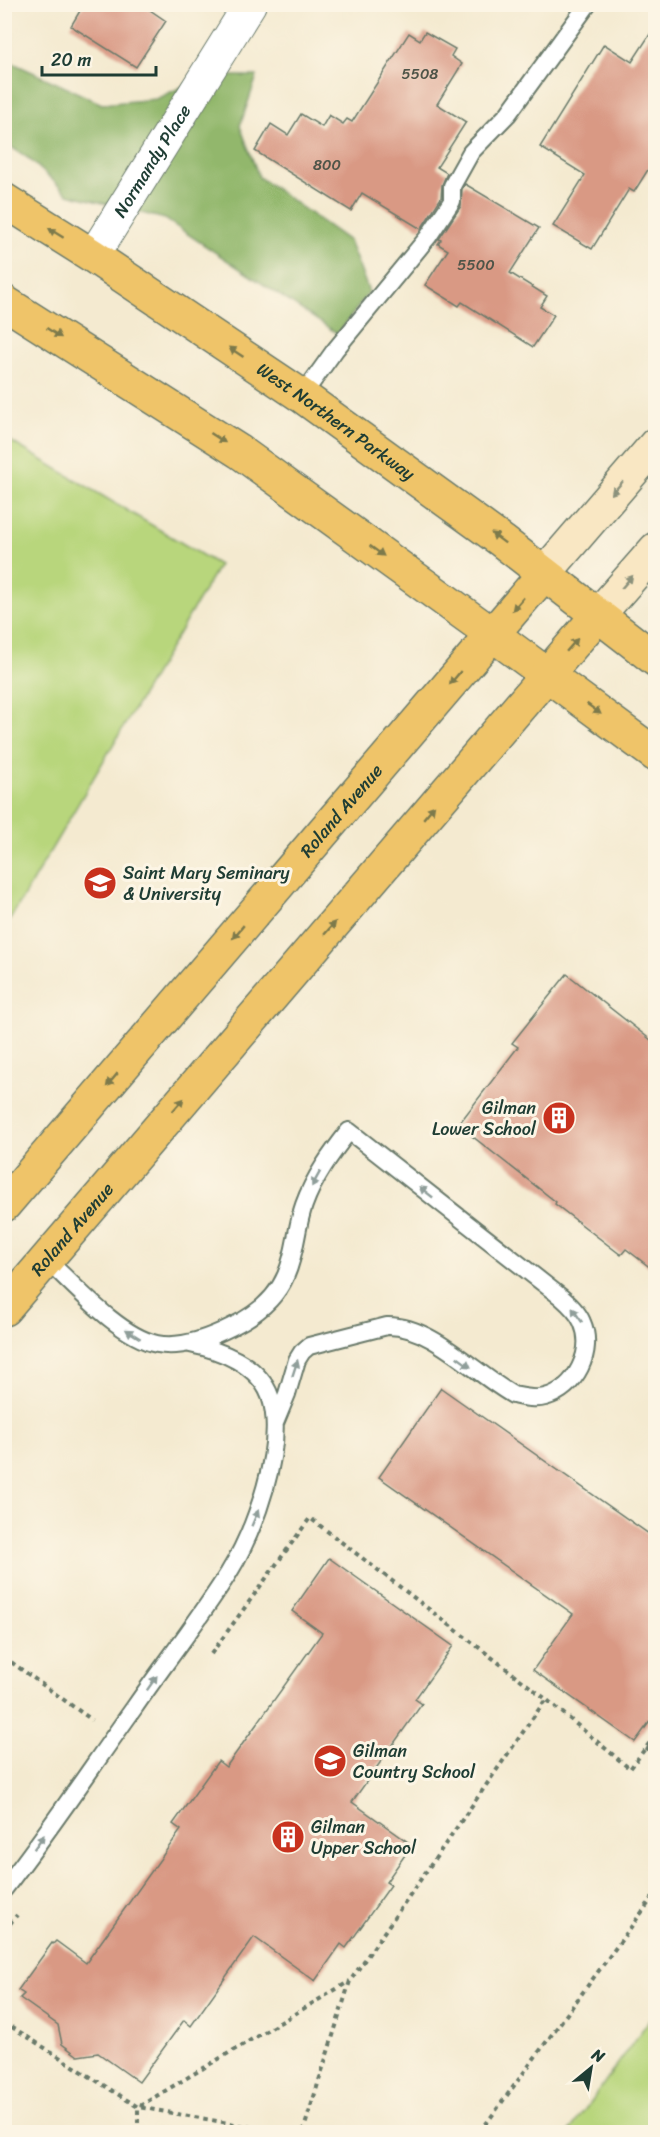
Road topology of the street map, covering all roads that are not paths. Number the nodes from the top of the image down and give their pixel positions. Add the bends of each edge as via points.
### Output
1 (250, 4) edge
2 (588, 4) edge
3 (4, 200) edge
4 (93, 256) junction
5 (4, 302) edge
6 (302, 396) junction
7 (656, 444) edge
8 (656, 549) edge
9 (544, 574) junction
10 (598, 615) junction
11 (492, 634) junction
12 (656, 660) edge
13 (547, 674) junction
14 (656, 755) edge
15 (4, 1205) edge
16 (46, 1259) junction
17 (4, 1309) edge
18 (189, 1344) junction
19 (275, 1423) junction
20 (4, 1889) edge

1 - 4 street, Normandy Place
2 - 6 lane via 508,114 471,152 452,186 452,201 428,237
4 -> 3 main road, West Northern Parkway
6 -> 4 main road, West Northern Parkway
5 -> 11 main road via 240,452
9 -> 6 main road, West Northern Parkway
7 -> 9 street, Roland Avenue
10 -> 8 street, Roland Avenue
9 - 10 main road, West Northern Parkway
9 -> 11 main road, Roland Avenue
10 - 12 main road, West Northern Parkway
13 -> 10 main road, Roland Avenue
11 - 13 main road
11 -> 15 main road, Roland Avenue
13 -> 14 main road
16 -> 13 main road, Roland Avenue
16 - 17 main road, Roland Avenue
18 -> 16 lane via 159,1345 128,1332
18 - 19 lane via 212,1349 244,1365 270,1395
19 -> 18 lane via 297,1360 309,1346 399,1325 423,1333 513,1395 544,1397 560,1391 579,1370 585,1354 582,1321 561,1297 349,1131 312,1185 278,1291 247,1320
20 -> 19 lane via 229,1573 258,1510 272,1458

